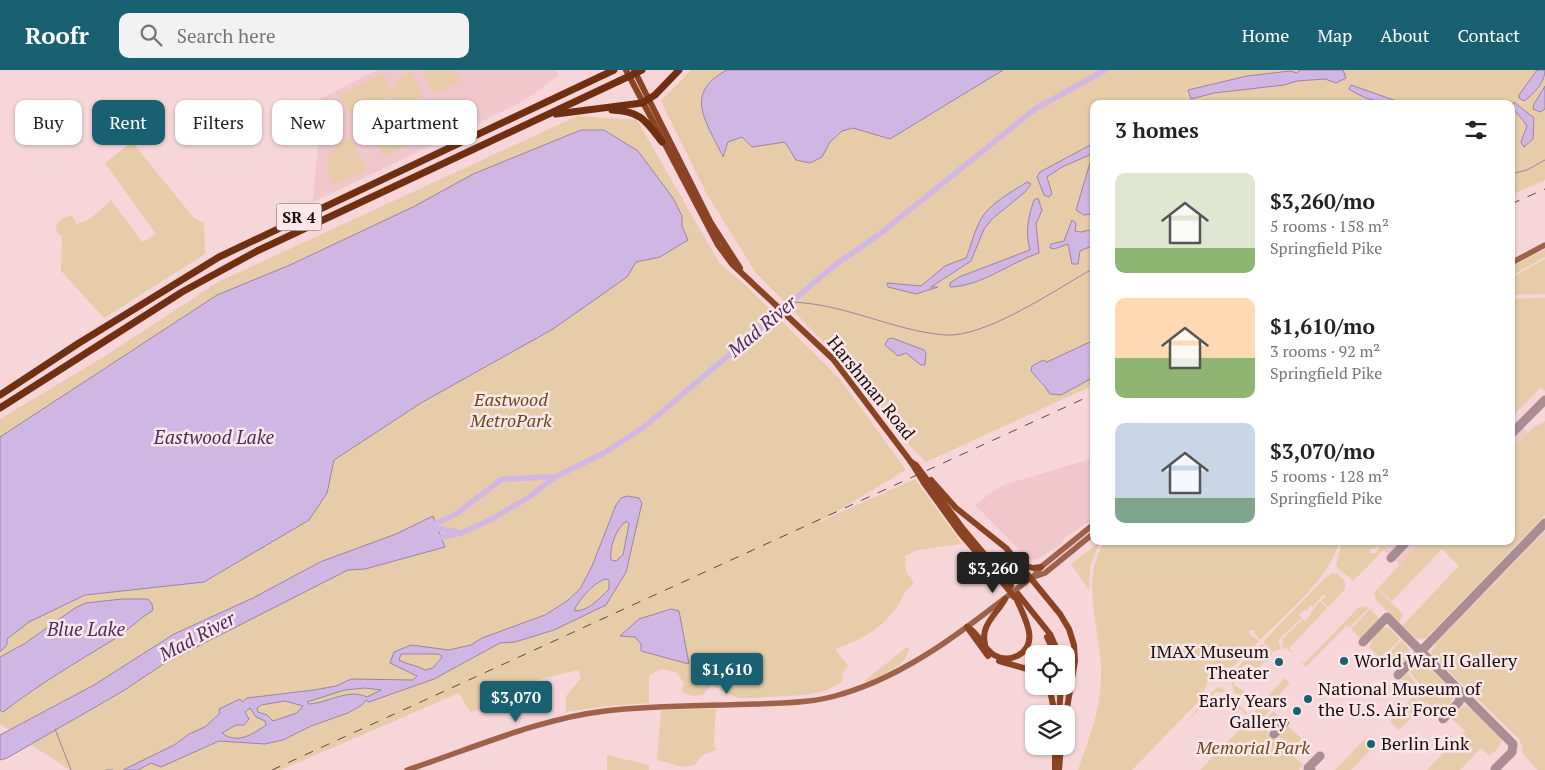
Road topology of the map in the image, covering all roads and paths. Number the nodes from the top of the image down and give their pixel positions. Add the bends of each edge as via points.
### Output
1 (614, 70) edge
2 (626, 70) edge
3 (634, 70) edge
4 (642, 70) edge
5 (679, 70) edge
6 (650, 100) junction
7 (642, 103) junction
8 (589, 110) junction
9 (534, 120) junction
10 (662, 142) junction
11 (1545, 245) edge
12 (1515, 262) edge
13 (741, 271) junction
14 (0, 394) edge
15 (0, 408) edge
16 (928, 481) junction
17 (1090, 527) edge
18 (1090, 536) edge
19 (1020, 564) junction
20 (1041, 567) junction
21 (1031, 578) junction
22 (1016, 597) junction
23 (1005, 599) junction
24 (967, 627) junction
25 (1051, 645) edge
26 (1055, 645) edge
27 (988, 650) junction
28 (1025, 668) edge
29 (1067, 705) edge
30 (1056, 755) edge
31 (1061, 755) edge
32 (407, 770) edge
33 (1055, 770) edge
34 (1060, 770) edge

1 - 14 highway, SR 4 via 219,257
2 - 7 main road, Harshman Road
3 - 6 main road, Harshman Road
4 - 9 highway, SR 4, bridge
5 - 6 highway
6 - 7 highway
6 - 13 main road, Harshman Road via 711,223
7 - 8 highway
7 - 10 main road, Harshman Road
8 - 9 highway via 563,112
8 - 10 highway via 619,110 638,115 650,124
9 - 15 highway, SR 4 via 248,255 182,292
10 - 13 main road, Harshman Road via 718,245
11 - 12 main road
13 - 16 main road, Harshman Road, bridge via 833,359
16 - 19 main road
16 - 22 main road, bridge via 960,533
17 - 20 main road
18 - 21 main road via 1044,573
19 - 20 main road via 1030,568
19 - 21 main road
20 - 21 main road
21 - 23 main road
21 - 29 main road via 1060,614 1074,645 1074,678
22 - 25 main road via 1045,632
22 - 26 main road via 1050,634
22 - 27 main road via 1028,627 1026,648 1009,659 1000,658
23 - 24 main road
23 - 27 main road via 984,630
24 - 27 main road
24 - 28 main road via 990,657
24 - 32 main road via 881,679 829,698 792,703 619,709 586,714 550,722
30 - 33 main road
31 - 34 main road

